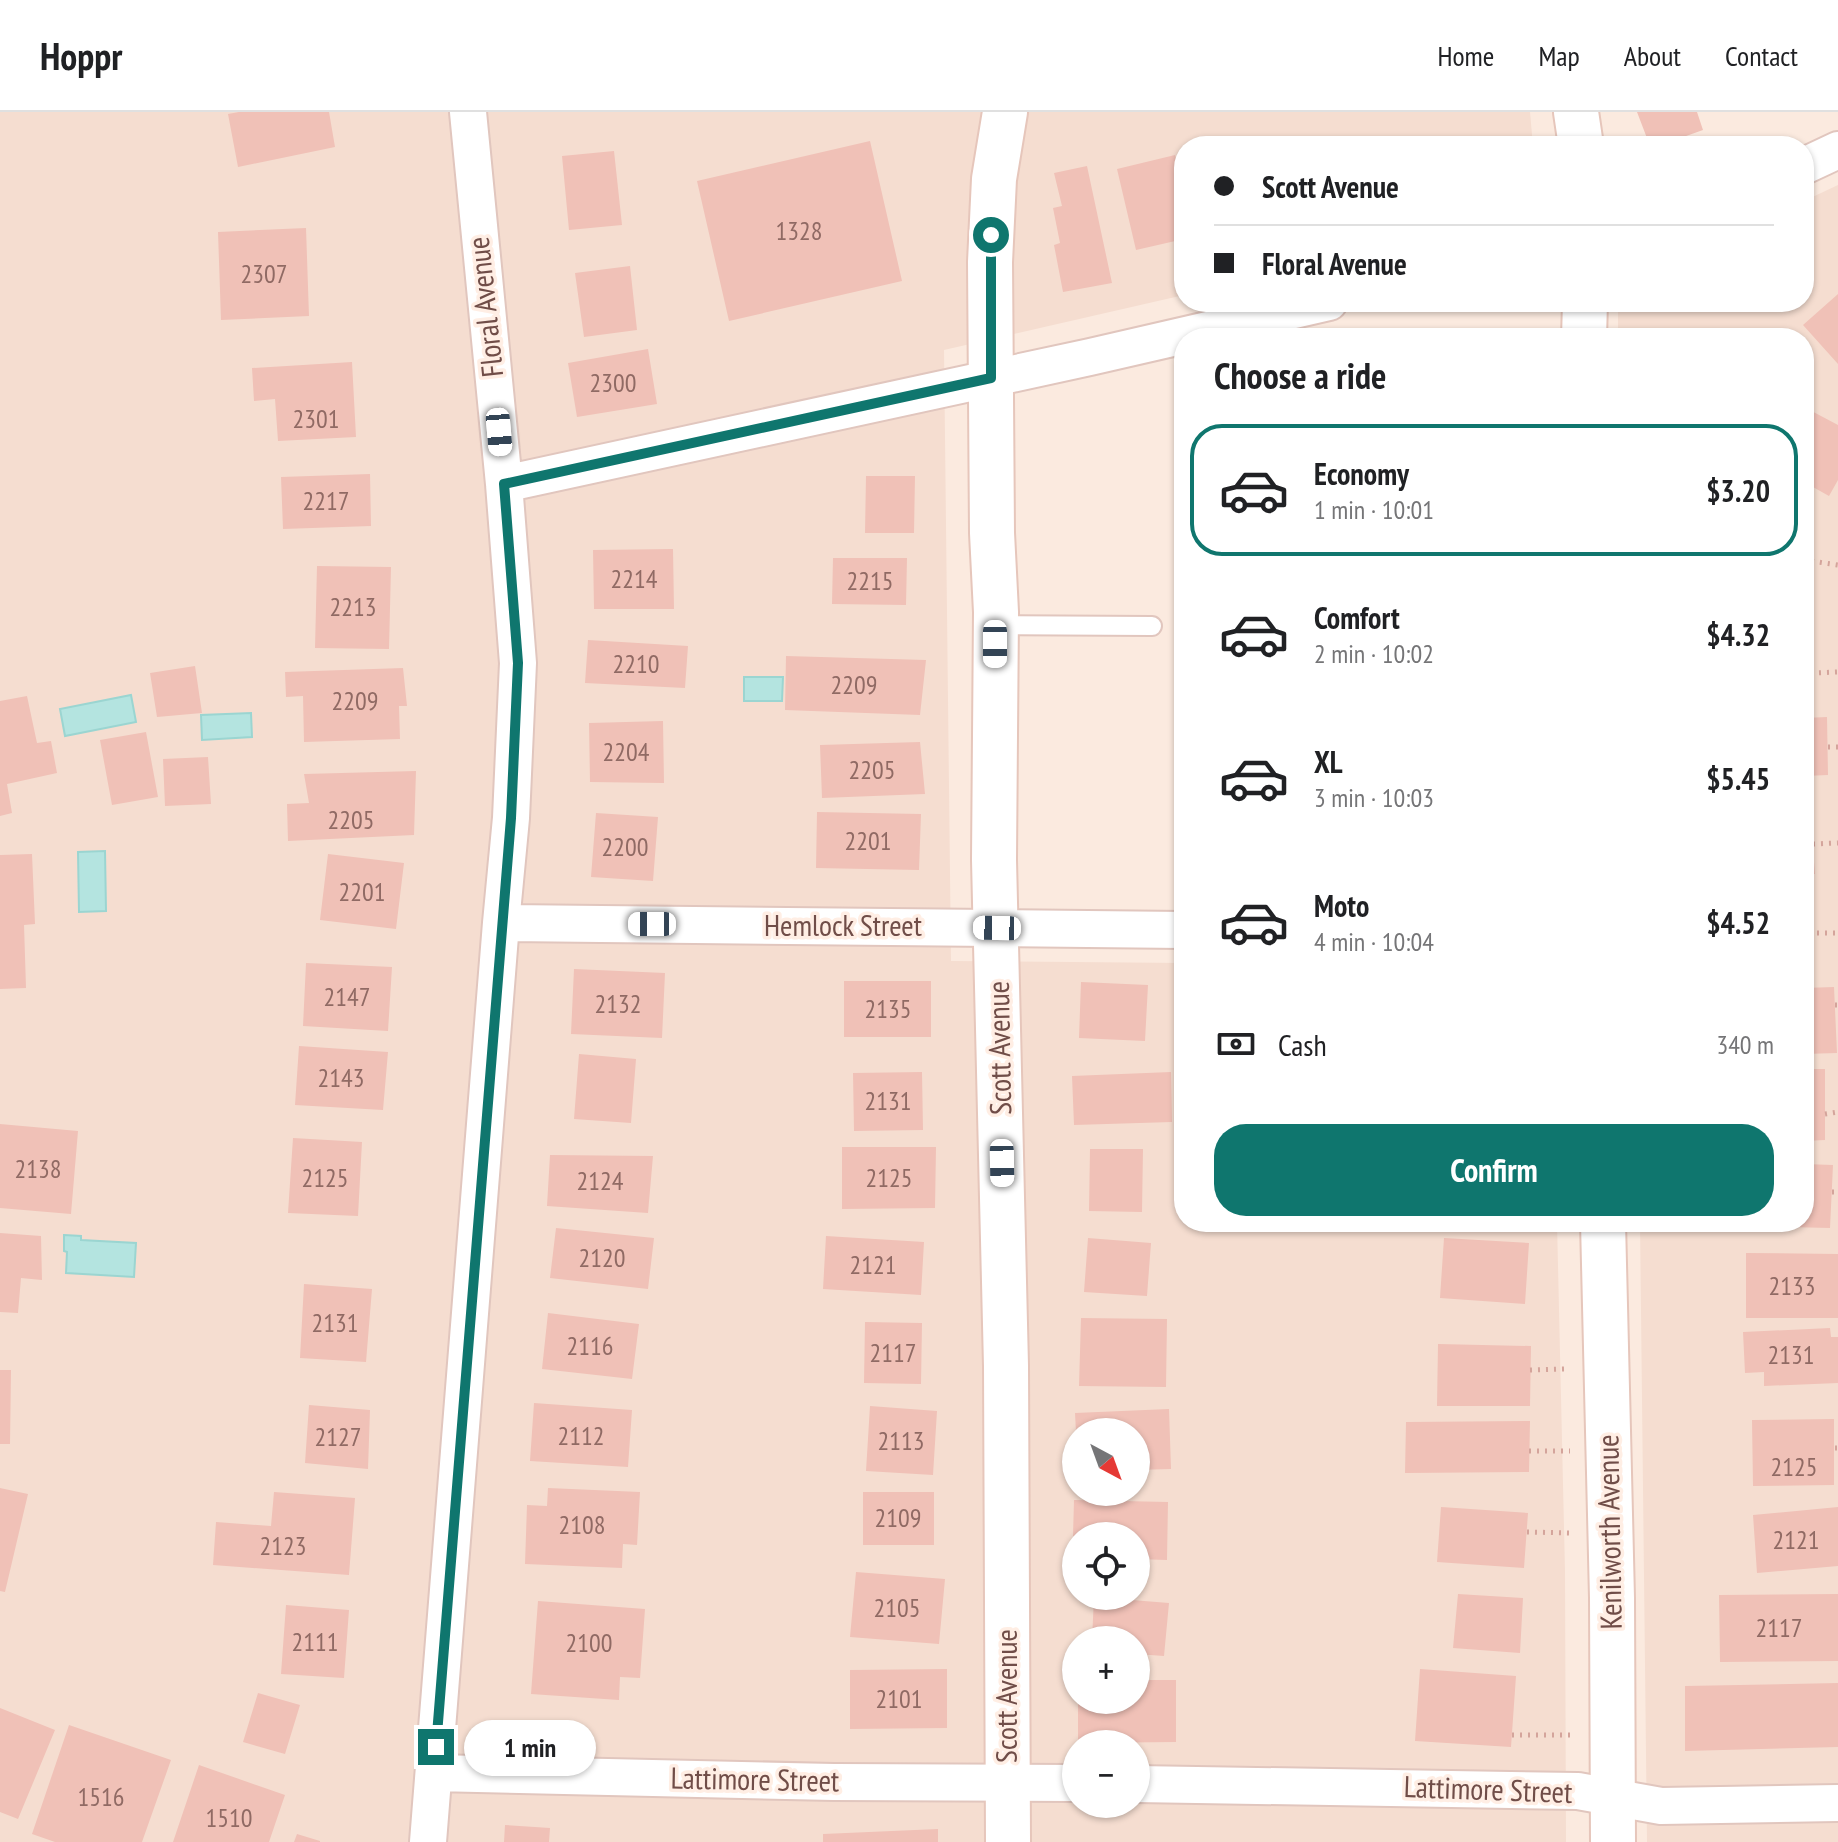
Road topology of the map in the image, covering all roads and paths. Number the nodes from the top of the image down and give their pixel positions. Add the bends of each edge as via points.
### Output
1 (468, 112) edge
2 (1005, 112) edge
3 (1576, 112) edge
4 (1580, 136) edge
5 (1838, 150) edge
6 (1814, 161) edge
7 (1286, 312) edge
8 (1216, 328) edge
9 (1174, 338) edge
10 (991, 378) junction
11 (504, 484) junction
12 (1814, 561) edge
13 (1838, 565) edge
14 (996, 625) junction
15 (1152, 626) dead end
16 (1838, 672) edge
17 (1814, 673) edge
18 (1828, 747) dead end
19 (1838, 747) edge
20 (1838, 843) edge
21 (1814, 844) edge
22 (501, 923) junction
23 (997, 928) junction
24 (1174, 930) edge
25 (1814, 933) edge
26 (1838, 933) edge
27 (1838, 1112) edge
28 (1825, 1114) dead end
29 (1603, 1232) edge
30 (1574, 1369) dead end
31 (1530, 1370) dead end
32 (1529, 1451) dead end
33 (1575, 1451) dead end
34 (1527, 1532) dead end
35 (1576, 1533) dead end
36 (1512, 1735) dead end
37 (1579, 1735) dead end
38 (434, 1773) junction
39 (1008, 1782) junction
40 (1062, 1783) edge
41 (1150, 1784) edge
42 (1612, 1798) junction
43 (1838, 1803) edge
44 (428, 1842) edge
45 (1008, 1842) edge
46 (1613, 1842) edge

1 - 11 street, Floral Avenue
2 - 10 main road, Scott Avenue via 994,179
3 - 4 main road
5 - 6 street
7 - 8 street
9 - 10 street
10 - 11 street
10 - 14 main road, Scott Avenue
11 - 22 street, Floral Avenue via 518,663
12 - 13 path
14 - 15 lane
14 - 23 main road, Scott Avenue
16 - 17 path
18 - 19 path
20 - 21 path
22 - 23 street, Hemlock Street
22 - 38 street, Floral Avenue
23 - 24 street, Hemlock Street
23 - 39 main road, Scott Avenue via 1007,1378
25 - 26 path
27 - 28 path
29 - 42 main road, Kenilworth Avenue
30 - 31 path
32 - 33 path
34 - 35 path
36 - 37 path
38 - 39 street, Lattimore Street
38 - 44 street, Floral Avenue
39 - 40 street, Lattimore Street
39 - 45 main road, Scott Avenue
41 - 42 street, Lattimore Street via 1578,1791
42 - 43 street, Lattimore Street via 1661,1806
42 - 46 main road, Kenilworth Avenue

